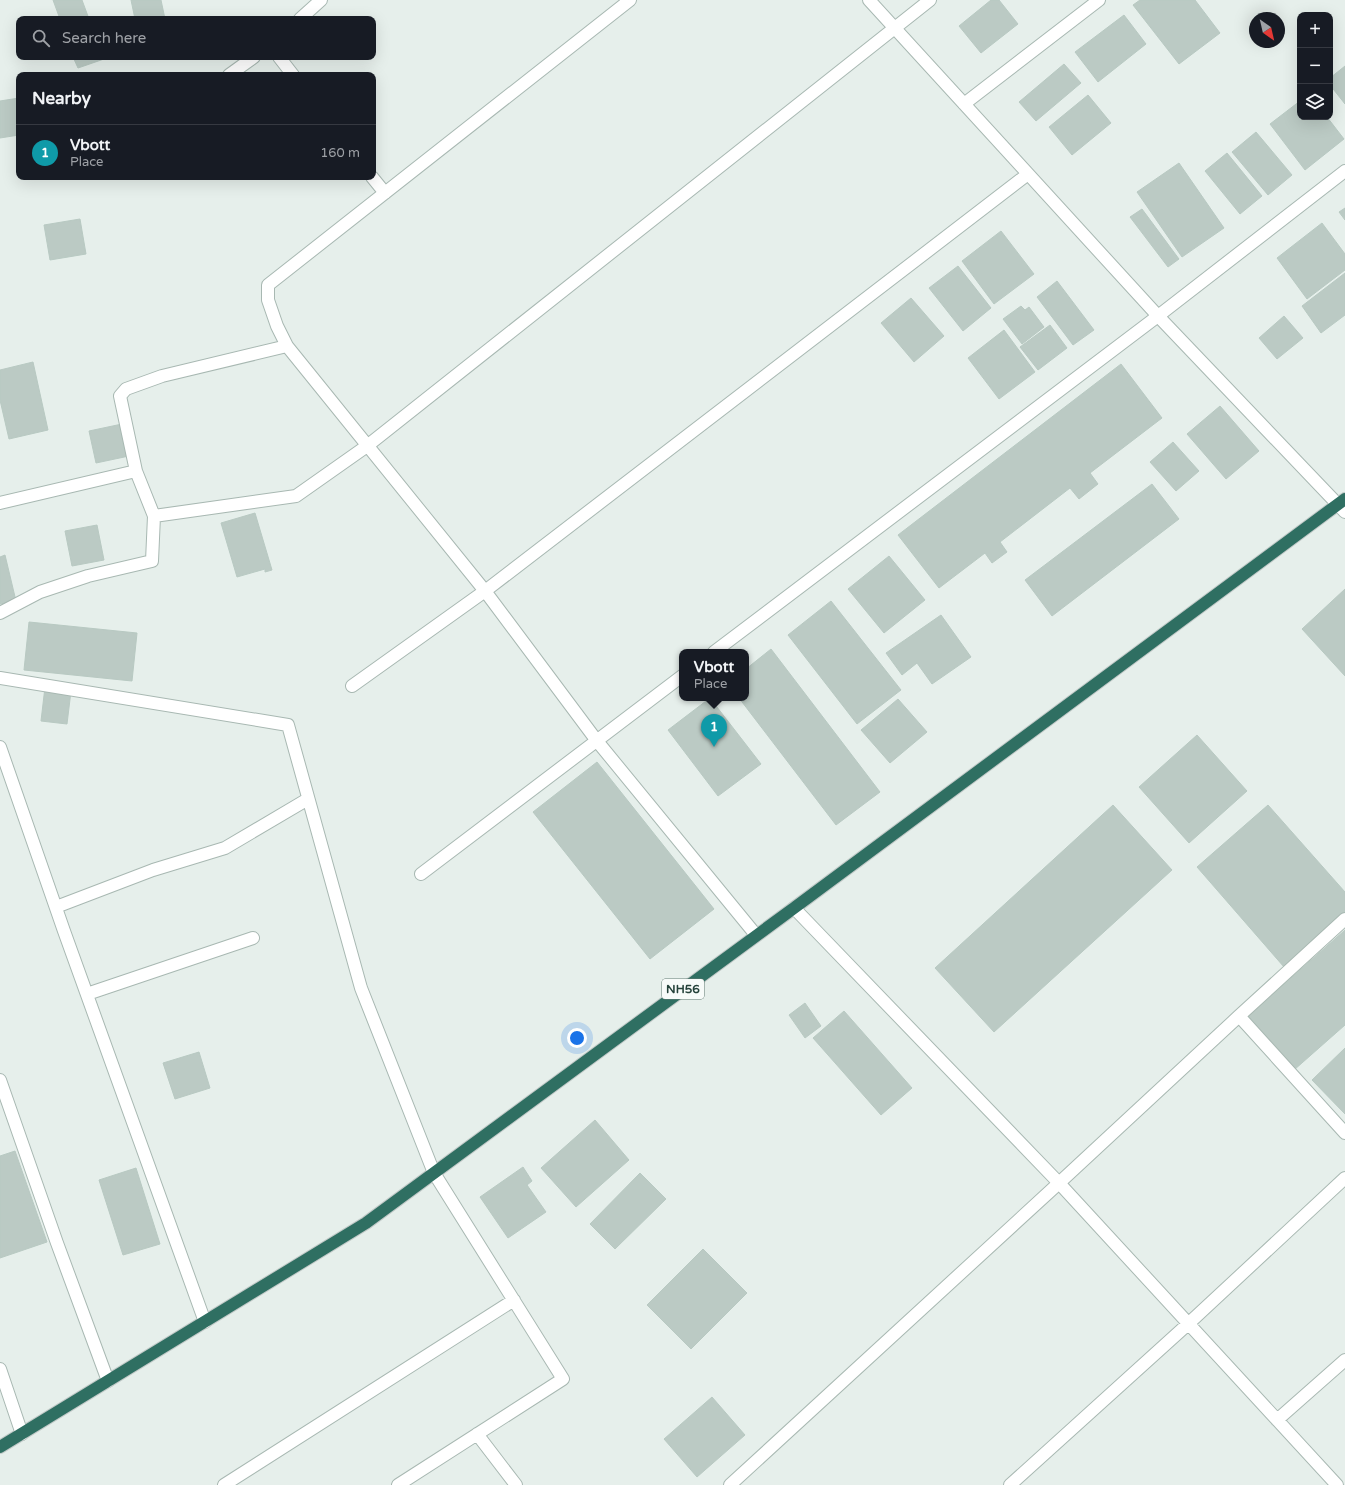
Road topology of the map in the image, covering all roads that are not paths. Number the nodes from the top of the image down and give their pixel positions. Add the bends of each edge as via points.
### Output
1 (321, 0) edge
2 (630, 0) edge
3 (869, 0) edge
4 (930, 0) edge
5 (1099, 0) edge
6 (303, 16) edge
7 (895, 28) junction
8 (250, 60) edge
9 (281, 60) edge
10 (233, 72) edge
11 (291, 72) edge
12 (964, 104) junction
13 (1345, 171) edge
14 (1028, 174) junction
15 (374, 180) edge
16 (385, 193) junction
17 (1158, 316) junction
18 (287, 346) junction
19 (367, 446) junction
20 (136, 471) junction
21 (0, 503) edge
22 (1342, 505) edge
23 (154, 516) junction
24 (485, 591) junction
25 (0, 613) edge
26 (718, 649) edge
27 (0, 678) edge
28 (679, 678) edge
29 (352, 686) dead end
30 (597, 741) junction
31 (0, 747) edge
32 (308, 799) junction
33 (421, 874) dead end
34 (56, 907) junction
35 (794, 908) junction
36 (1345, 919) edge
37 (756, 935) junction
38 (253, 938) dead end
39 (87, 994) junction
40 (1239, 1016) junction
41 (0, 1080) edge
42 (1345, 1133) edge
43 (434, 1173) junction
44 (1345, 1178) edge
45 (1059, 1183) junction
46 (514, 1300) junction
47 (205, 1322) junction
48 (1188, 1324) junction
49 (1345, 1360) edge
50 (0, 1369) edge
51 (108, 1381) junction
52 (1277, 1420) junction
53 (22, 1434) junction
54 (477, 1434) junction
55 (0, 1447) edge
56 (224, 1485) edge
57 (398, 1485) edge
58 (516, 1485) edge
59 (730, 1485) edge
60 (1010, 1485) edge
61 (1337, 1485) edge

1 - 6 street
2 - 16 street
3 - 7 street
4 - 7 street
5 - 12 street
7 - 12 street
7 - 19 street
8 - 10 street
9 - 11 street
12 - 14 street
13 - 17 street
14 - 17 street
14 - 24 street
15 - 16 street
16 - 18 street via 268,285 268,300
17 - 22 street
17 - 26 street
18 - 19 street
18 - 20 street via 162,376 126,388 120,396
19 - 23 street via 296,496
19 - 24 street
20 - 21 street
20 - 23 street
22 - 35 highway, NH56
23 - 25 street via 152,561 68,582 40,592
24 - 29 street
24 - 30 street
27 - 32 street via 288,725
28 - 30 street
30 - 33 street
30 - 37 street
31 - 34 street
32 - 34 street via 225,848 153,870
32 - 43 street via 362,988
34 - 39 street
35 - 37 highway, NH56
35 - 45 street
36 - 40 street
37 - 43 highway, NH56
38 - 39 street
39 - 47 street
40 - 42 street
40 - 45 street
41 - 51 street
43 - 46 street
43 - 47 highway, NH56 via 366,1223
44 - 48 street
45 - 48 street
45 - 59 street
46 - 54 street via 563,1379
46 - 56 street
47 - 51 highway, NH56
48 - 52 street
48 - 60 street
49 - 52 street
50 - 53 street
51 - 53 highway, NH56
52 - 61 street
53 - 55 highway, NH56
54 - 57 street
54 - 58 street

